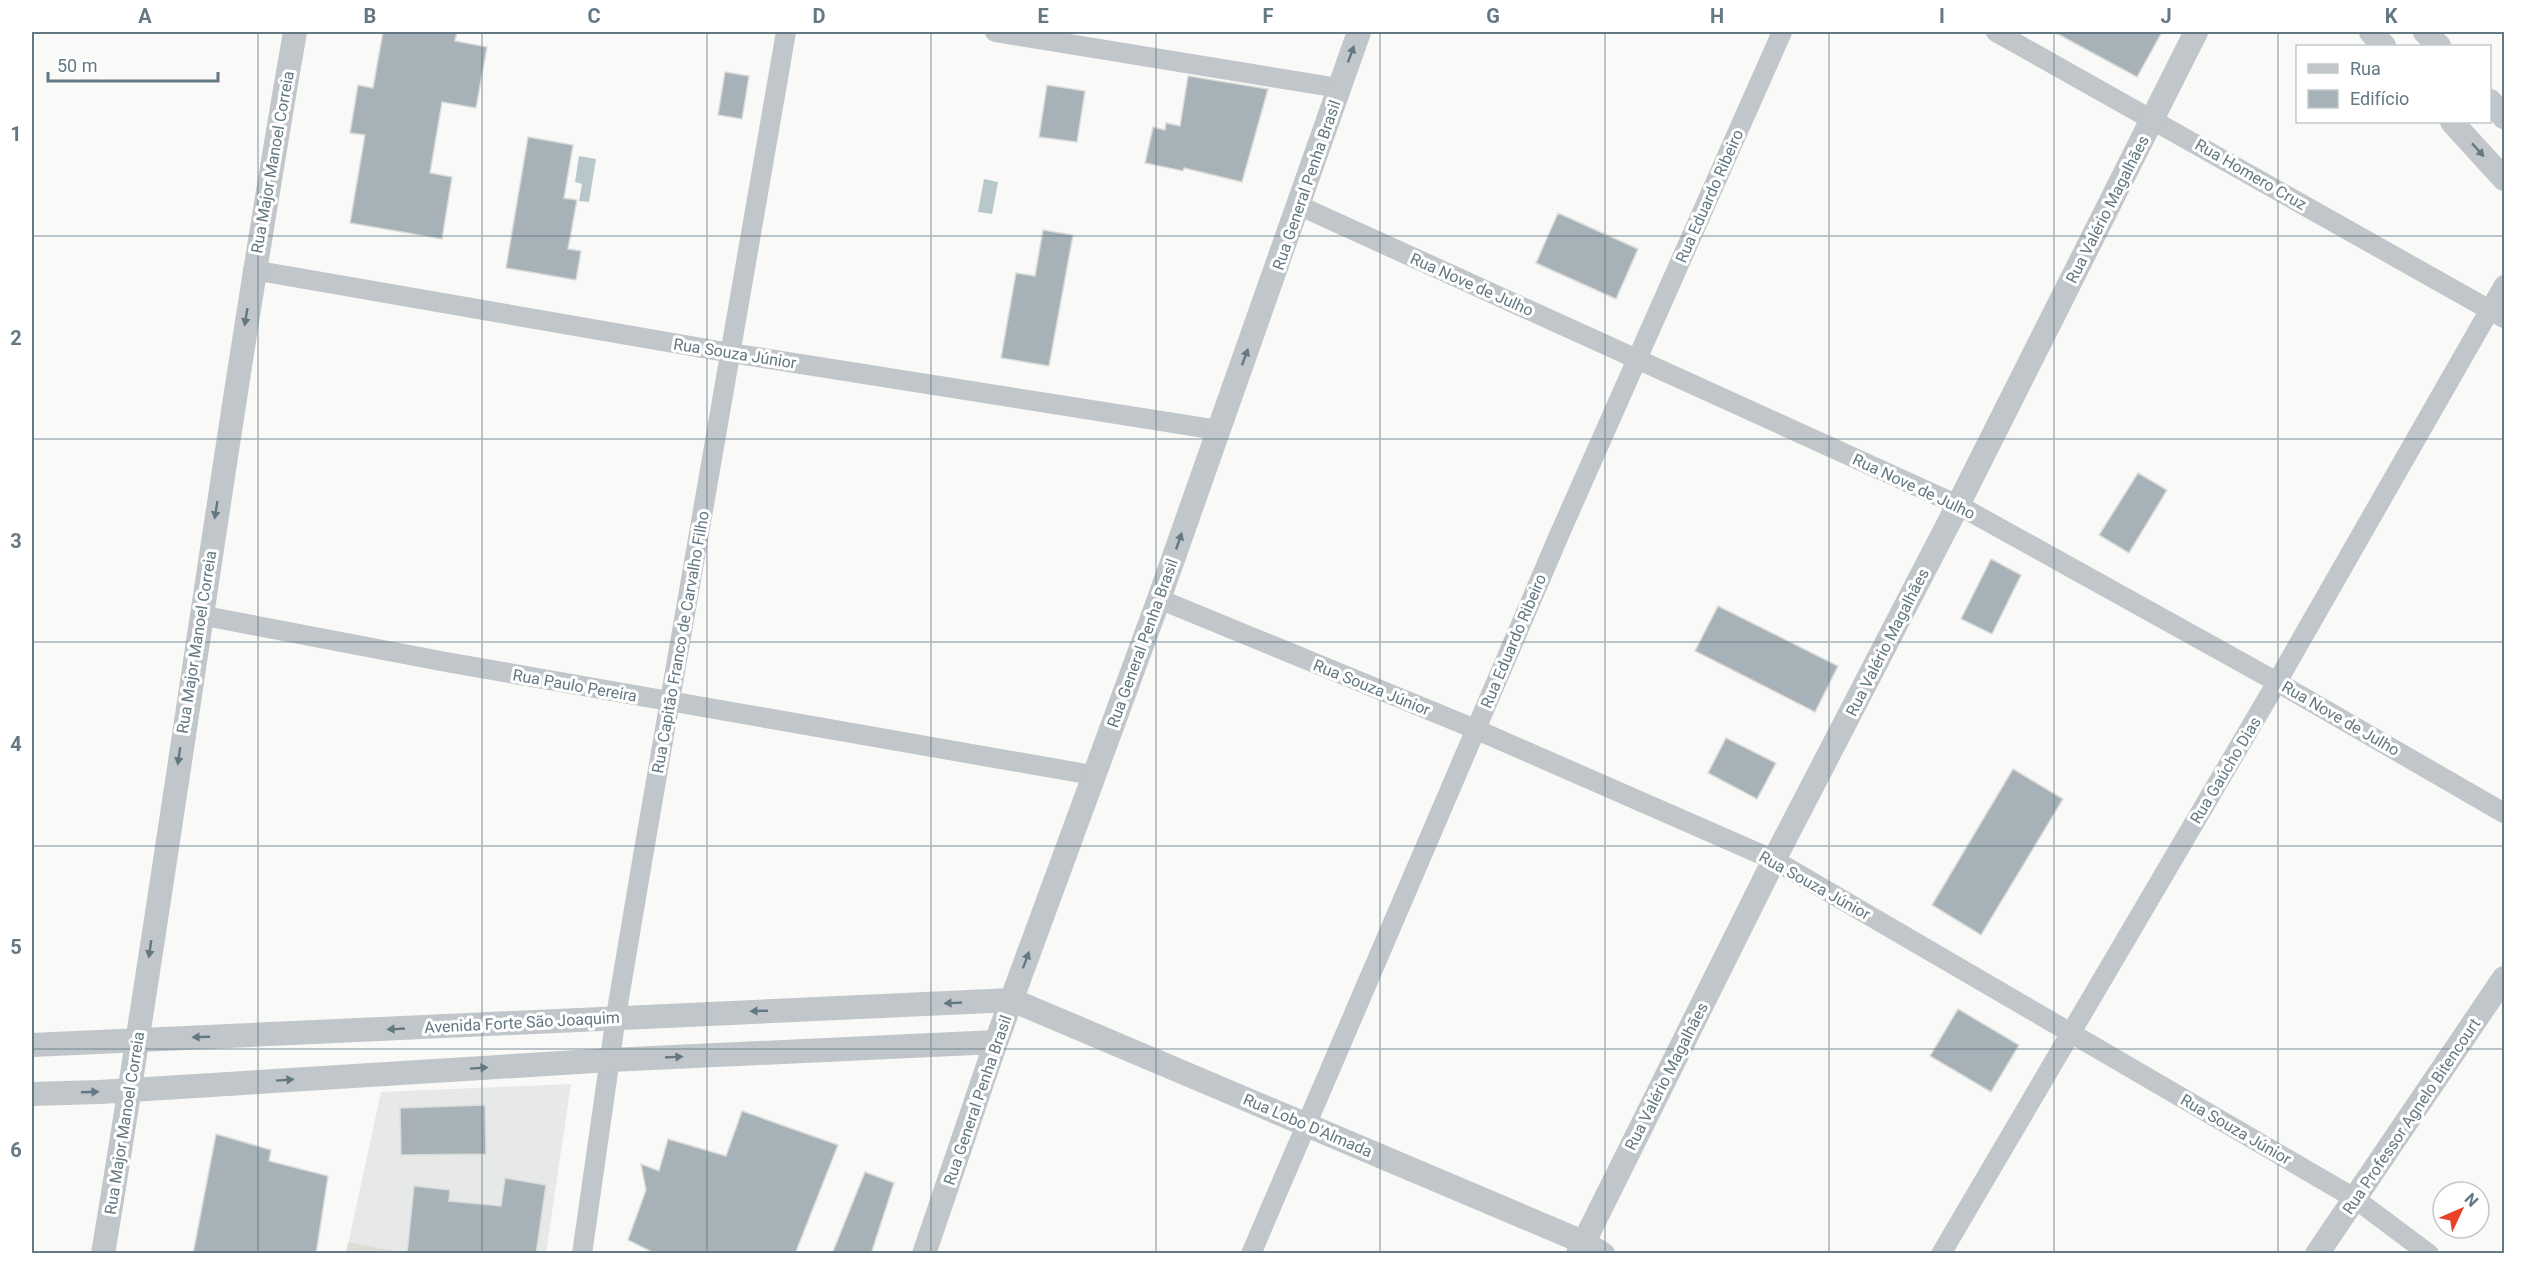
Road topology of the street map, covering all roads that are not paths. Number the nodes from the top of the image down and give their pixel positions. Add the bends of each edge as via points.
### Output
1 (295, 32) edge
2 (786, 32) edge
3 (995, 32) edge
4 (1359, 32) edge
5 (1782, 32) edge
6 (1996, 32) edge
7 (2196, 32) edge
8 (2371, 32) edge
9 (2425, 32) edge
10 (2383, 45) edge
11 (2438, 45) edge
12 (1339, 88) junction
13 (2491, 102) edge
14 (2505, 117) edge
15 (2154, 119) junction
16 (2453, 123) edge
17 (2505, 179) edge
18 (1300, 206) junction
19 (253, 270) junction
20 (2505, 285) edge
21 (2497, 314) edge
22 (731, 353) junction
23 (1638, 360) junction
24 (1218, 430) junction
25 (1958, 505) junction
26 (1159, 599) junction
27 (200, 615) junction
28 (2277, 682) junction
29 (670, 702) junction
30 (1475, 729) junction
31 (1092, 775) junction
32 (2505, 813) edge
33 (1774, 860) junction
34 (2505, 978) edge
35 (1012, 1000) junction
36 (616, 1016) junction
37 (2070, 1032) junction
38 (137, 1039) junction
39 (996, 1042) junction
40 (32, 1045) edge
41 (610, 1060) junction
42 (130, 1090) junction
43 (32, 1094) edge
44 (1306, 1125) junction
45 (2354, 1198) junction
46 (1588, 1250) edge
47 (103, 1254) edge
48 (582, 1254) edge
49 (924, 1254) edge
50 (1251, 1254) edge
51 (1941, 1254) edge
52 (2317, 1254) edge
53 (2429, 1254) edge

1 - 19 street, Rua Major Manoel Correia
2 - 22 street, Rua Capitão Franco de Carvalho Filho
3 - 12 street
12 -> 4 street, Rua General Penha Brasil
5 - 23 street, Rua Eduardo Ribeiro
6 - 15 street, Rua Homero Cruz
7 - 15 street, Rua Valério Magalhães
8 - 10 street
9 - 11 street
12 - 18 street, Rua General Penha Brasil
13 - 14 street
15 - 21 street, Rua Homero Cruz
15 - 25 street, Rua Valério Magalhães
16 -> 17 street
18 - 23 street, Rua Nove de Julho
24 -> 18 street, Rua General Penha Brasil
19 - 22 street, Rua Souza Júnior
19 -> 27 street, Rua Major Manoel Correia
20 - 21 street, Rua Gaúcho Dias
21 - 28 street, Rua Gaúcho Dias
22 - 24 street, Rua Souza Júnior
22 - 29 street, Rua Capitão Franco de Carvalho Filho
23 - 25 street, Rua Nove de Julho
23 - 30 street, Rua Eduardo Ribeiro
26 -> 24 street, Rua General Penha Brasil
25 - 28 street, Rua Nove de Julho
25 - 33 street, Rua Valério Magalhães
26 - 30 street, Rua Souza Júnior
26 - 31 street, Rua General Penha Brasil
27 - 29 street, Rua Paulo Pereira
27 -> 38 street, Rua Major Manoel Correia
28 - 32 street, Rua Nove de Julho
28 - 37 street, Rua Gaúcho Dias
29 - 31 street, Rua Paulo Pereira
29 - 36 street, Rua Capitão Franco de Carvalho Filho
30 - 33 street, Rua Souza Júnior
30 - 44 street, Rua Eduardo Ribeiro
35 -> 31 street, Rua General Penha Brasil
33 - 37 street, Rua Souza Júnior
33 - 46 street, Rua Valério Magalhães
34 - 45 street, Rua Professor Agnelo Bitencourt
35 -> 36 street, Avenida Forte São Joaquim
35 - 39 street, Rua General Penha Brasil
35 - 44 street, Rua Lobo D'Almada
36 -> 38 street, Avenida Forte São Joaquim
36 - 41 street, Rua Capitão Franco de Carvalho Filho
37 - 45 street, Rua Souza Júnior
37 - 51 street, Rua Gaúcho Dias
38 - 40 street, Avenida Forte São Joaquim
38 - 42 street, Rua Major Manoel Correia
41 -> 39 street
39 - 49 street, Rua General Penha Brasil
42 -> 41 street
41 - 48 street, Rua Capitão Franco de Carvalho Filho
43 -> 42 street
42 - 47 street, Rua Major Manoel Correia
44 - 46 street, Rua Lobo D'Almada
44 - 50 street, Rua Eduardo Ribeiro
45 - 52 street, Rua Professor Agnelo Bitencourt
45 - 53 street, Rua Souza Júnior

